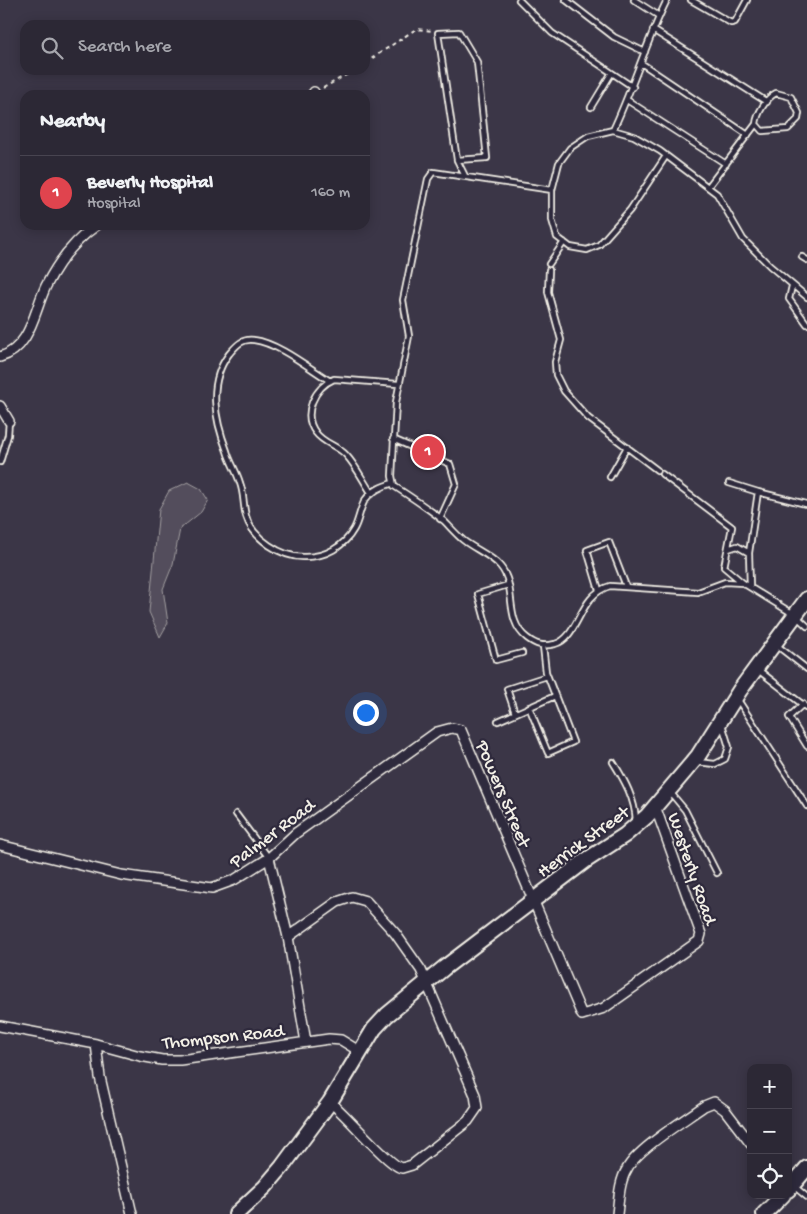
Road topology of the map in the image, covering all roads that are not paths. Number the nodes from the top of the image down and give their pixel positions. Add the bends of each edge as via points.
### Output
1 (519, 0) edge
2 (566, 0) edge
3 (634, 0) edge
4 (667, 0) edge
5 (691, 0) edge
6 (747, 0) edge
7 (660, 16) junction
8 (653, 30) junction
9 (645, 52) junction
10 (641, 64) junction
11 (612, 74) junction
12 (633, 87) junction
13 (627, 100) junction
14 (766, 102) junction
15 (591, 107) dead end
16 (756, 124) junction
17 (613, 130) junction
18 (748, 135) junction
19 (666, 156) junction
20 (458, 160) junction
21 (726, 164) junction
22 (465, 176) junction
23 (708, 187) junction
24 (552, 190) junction
25 (90, 230) edge
26 (564, 242) junction
27 (802, 257) dead end
28 (807, 260) edge
29 (792, 286) junction
30 (807, 297) edge
31 (807, 324) edge
32 (0, 357) edge
33 (330, 381) junction
34 (398, 384) junction
35 (1, 408) edge
36 (9, 421) joint
37 (394, 439) junction
38 (627, 447) junction
39 (2, 451) edge
40 (0, 462) edge
41 (657, 470) dead end
42 (662, 474) dead end
43 (610, 477) dead end
44 (394, 482) junction
45 (729, 483) dead end
46 (758, 492) junction
47 (372, 494) junction
48 (806, 504) dead end
49 (440, 519) junction
50 (728, 549) junction
51 (749, 553) junction
52 (743, 583) junction
53 (508, 584) junction
54 (626, 586) junction
55 (750, 586) junction
56 (599, 590) junction
57 (807, 599) edge
58 (795, 615) junction
59 (807, 626) edge
60 (774, 643) junction
61 (543, 646) junction
62 (522, 653) dead end
63 (756, 668) junction
64 (807, 669) edge
65 (547, 676) junction
66 (555, 696) junction
67 (735, 696) junction
68 (805, 706) edge
69 (529, 707) junction
70 (515, 713) junction
71 (721, 719) junction
72 (498, 721) dead end
73 (452, 728) joint
74 (807, 746) edge
75 (613, 762) dead end
76 (693, 762) junction
77 (669, 791) junction
78 (655, 806) junction
79 (807, 806) edge
80 (236, 814) dead end
81 (636, 825) junction
82 (0, 845) edge
83 (269, 858) junction
84 (717, 873) dead end
85 (533, 900) junction
86 (288, 936) junction
87 (426, 982) junction
88 (582, 1015) joint
89 (0, 1026) edge
90 (306, 1042) junction
91 (96, 1044) junction
92 (359, 1051) junction
93 (330, 1102) junction
94 (747, 1139) edge
95 (807, 1168) edge
96 (792, 1185) edge
97 (792, 1191) edge
98 (807, 1197) edge
99 (779, 1199) edge
100 (132, 1214) edge
101 (236, 1214) edge
102 (618, 1214) edge
103 (764, 1214) edge

1 - 11 lane via 552,33
2 - 9 lane via 614,37
3 - 7 lane
4 - 7 lane
5 - 6 lane via 731,23 735,22
7 - 8 lane
8 - 9 lane
8 - 14 lane
9 - 10 lane
10 - 12 lane
10 - 18 lane
11 - 12 lane
11 - 15 lane
12 - 13 lane
13 - 17 lane
13 - 21 lane
14 - 16 lane
14 - 16 lane via 776,93 791,97 799,113 798,119 788,129 762,131
16 - 18 lane
17 - 19 lane via 634,136
17 - 24 lane via 588,136 570,148 559,164
18 - 21 lane
19 - 23 lane
19 - 26 lane via 630,210 599,246 587,250 570,247
20 - 20 lane via 438,33 459,32 477,62 487,158
20 - 22 lane
21 - 23 lane
22 - 24 lane
22 - 34 lane via 433,172 428,179 403,300 409,336
23 - 29 lane via 717,194 743,239
24 - 26 lane via 552,220 557,237
25 - 32 street via 63,259 46,287 24,338 12,353
26 - 38 lane via 549,267 548,292 562,340 555,362 556,375 575,406
27 - 28 lane
29 - 30 lane
29 - 31 lane via 789,300
33 - 34 lane
33 - 47 lane via 317,393 309,408 311,424 316,433 346,455
33 - 47 lane via 268,343 252,339 238,343 226,358 214,388 215,404 226,451 240,483 246,518 254,532 268,545 303,558 318,556 345,542 354,529 365,500
34 - 37 lane
35 - 36 street
36 - 39 lane
37 - 44 lane
37 - 49 lane via 450,464 456,484
38 - 41 lane
38 - 43 lane
39 - 40 lane
42 - 50 lane via 732,527
44 - 47 lane
44 - 49 lane via 394,486
45 - 46 lane
46 - 48 lane
46 - 51 lane
49 - 53 lane via 462,540 500,565
50 - 51 lane via 737,546
50 - 52 lane via 724,567
51 - 55 lane
52 - 54 lane via 725,582 698,592
52 - 55 lane
53 - 61 lane via 513,620 520,633
53 - 62 lane via 478,594 496,660
54 - 56 lane
54 - 56 lane via 609,542 587,550
55 - 58 lane
56 - 61 lane via 568,636 558,643
57 - 58 street, Herrick Street
58 - 59 lane
58 - 60 street, Herrick Street
60 - 63 street, Herrick Street
60 - 64 lane
61 - 65 lane
63 - 67 street, Herrick Street
63 - 68 lane
65 - 66 lane
65 - 70 lane via 507,689
66 - 69 lane
66 - 69 lane via 572,742 548,753
67 - 71 street, Herrick Street
67 - 79 lane
68 - 74 lane via 789,717
69 - 70 lane
70 - 72 lane
71 - 76 street, Herrick Street
71 - 76 lane via 729,747 725,759 714,764
73 - 83 street, Palmer Road via 438,732 384,768 296,833
73 - 85 street, Powers Street via 461,730
75 - 81 lane via 636,807
76 - 77 street, Herrick Street
77 - 78 street, Herrick Street
77 - 84 lane via 685,810
78 - 81 street, Herrick Street
78 - 88 street, Westerly Road via 700,926 699,940 604,1008
80 - 83 lane
81 - 85 street, Herrick Street
82 - 83 street, Palmer Road via 121,875 212,888 234,880
83 - 86 street
85 - 87 street, Herrick Street
85 - 88 street, Powers Street
86 - 87 street via 337,902 345,898 359,898 371,905 395,933
86 - 90 street
87 - 92 street, Herrick Street via 380,1022
87 - 93 street via 475,1095 477,1108 472,1117 412,1165 398,1168 388,1162 344,1112
89 - 91 street, Thompson Road
90 - 91 street, Thompson Road via 162,1060
90 - 92 street, Thompson Road via 336,1039
91 - 100 street via 100,1077
92 - 93 street, Herrick Street
93 - 101 street, Herrick Street via 265,1187
94 - 102 street via 725,1110 714,1102 704,1106 639,1155 627,1168 620,1186
95 - 96 street
97 - 98 lane
99 - 103 street

